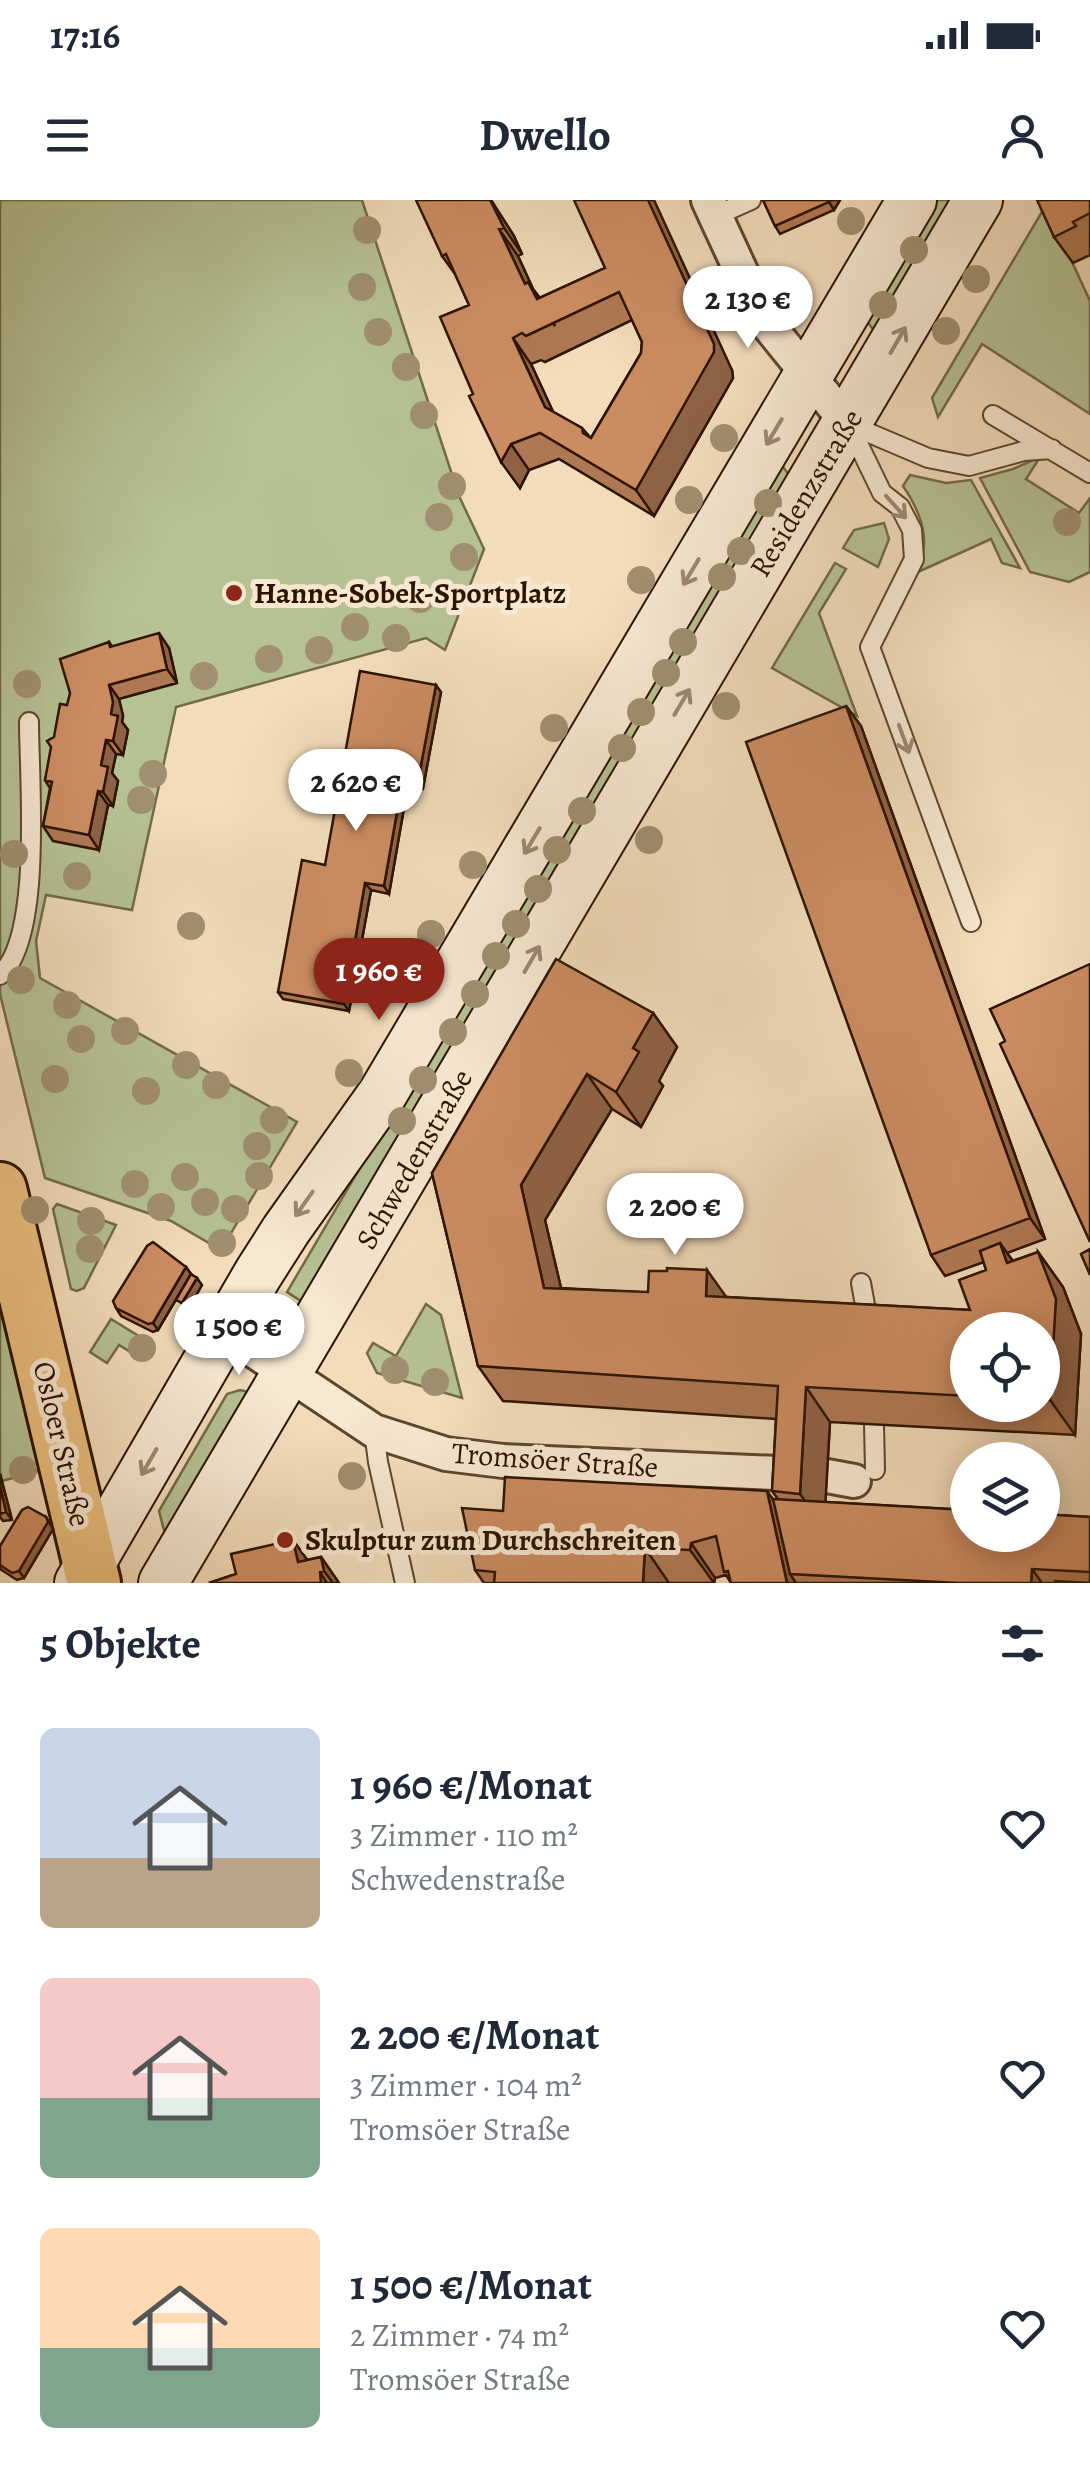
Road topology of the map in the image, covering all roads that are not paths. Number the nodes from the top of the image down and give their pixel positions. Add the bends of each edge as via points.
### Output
1 (751, 200) edge
2 (978, 200) edge
3 (906, 202) edge
4 (712, 208) edge
5 (808, 376) junction
6 (993, 414) dead end
7 (848, 424) junction
8 (1052, 449) junction
9 (1090, 473) edge
10 (29, 722) dead end
11 (582, 757) joint
12 (633, 786) joint
13 (970, 922) dead end
14 (0, 975) edge
15 (0, 1189) edge
16 (861, 1283) dead end
17 (224, 1331) junction
18 (871, 1338) edge
19 (288, 1372) junction
20 (874, 1424) edge
21 (374, 1430) junction
22 (842, 1479) joint
23 (87, 1577) edge
24 (164, 1583) edge
25 (404, 1583) edge

1 - 4 lane
7 -> 2 main road, Residenzstraße
3 - 5 main road, Residenzstraße
4 - 5 street via 762,319
5 - 7 street
5 -> 11 main road, Residenzstraße
6 - 8 lane
7 - 8 lane via 928,458 969,466
12 -> 7 main road, Residenzstraße
7 -> 13 lane via 882,492 912,530 914,559 870,647
8 - 9 lane
10 - 14 lane via 30,892 15,956
11 -> 17 main road, Schwedenstraße via 383,1093
19 -> 12 main road, Schwedenstraße
15 - 23 main road, Osloer Straße
16 - 18 lane
17 - 19 street, Tromsöer Straße
17 -> 23 main road, Schwedenstraße
19 - 21 street, Tromsöer Straße
19 - 24 main road, Schwedenstraße
20 - 22 lane
21 - 22 street, Tromsöer Straße via 446,1454 502,1461
21 - 25 lane

